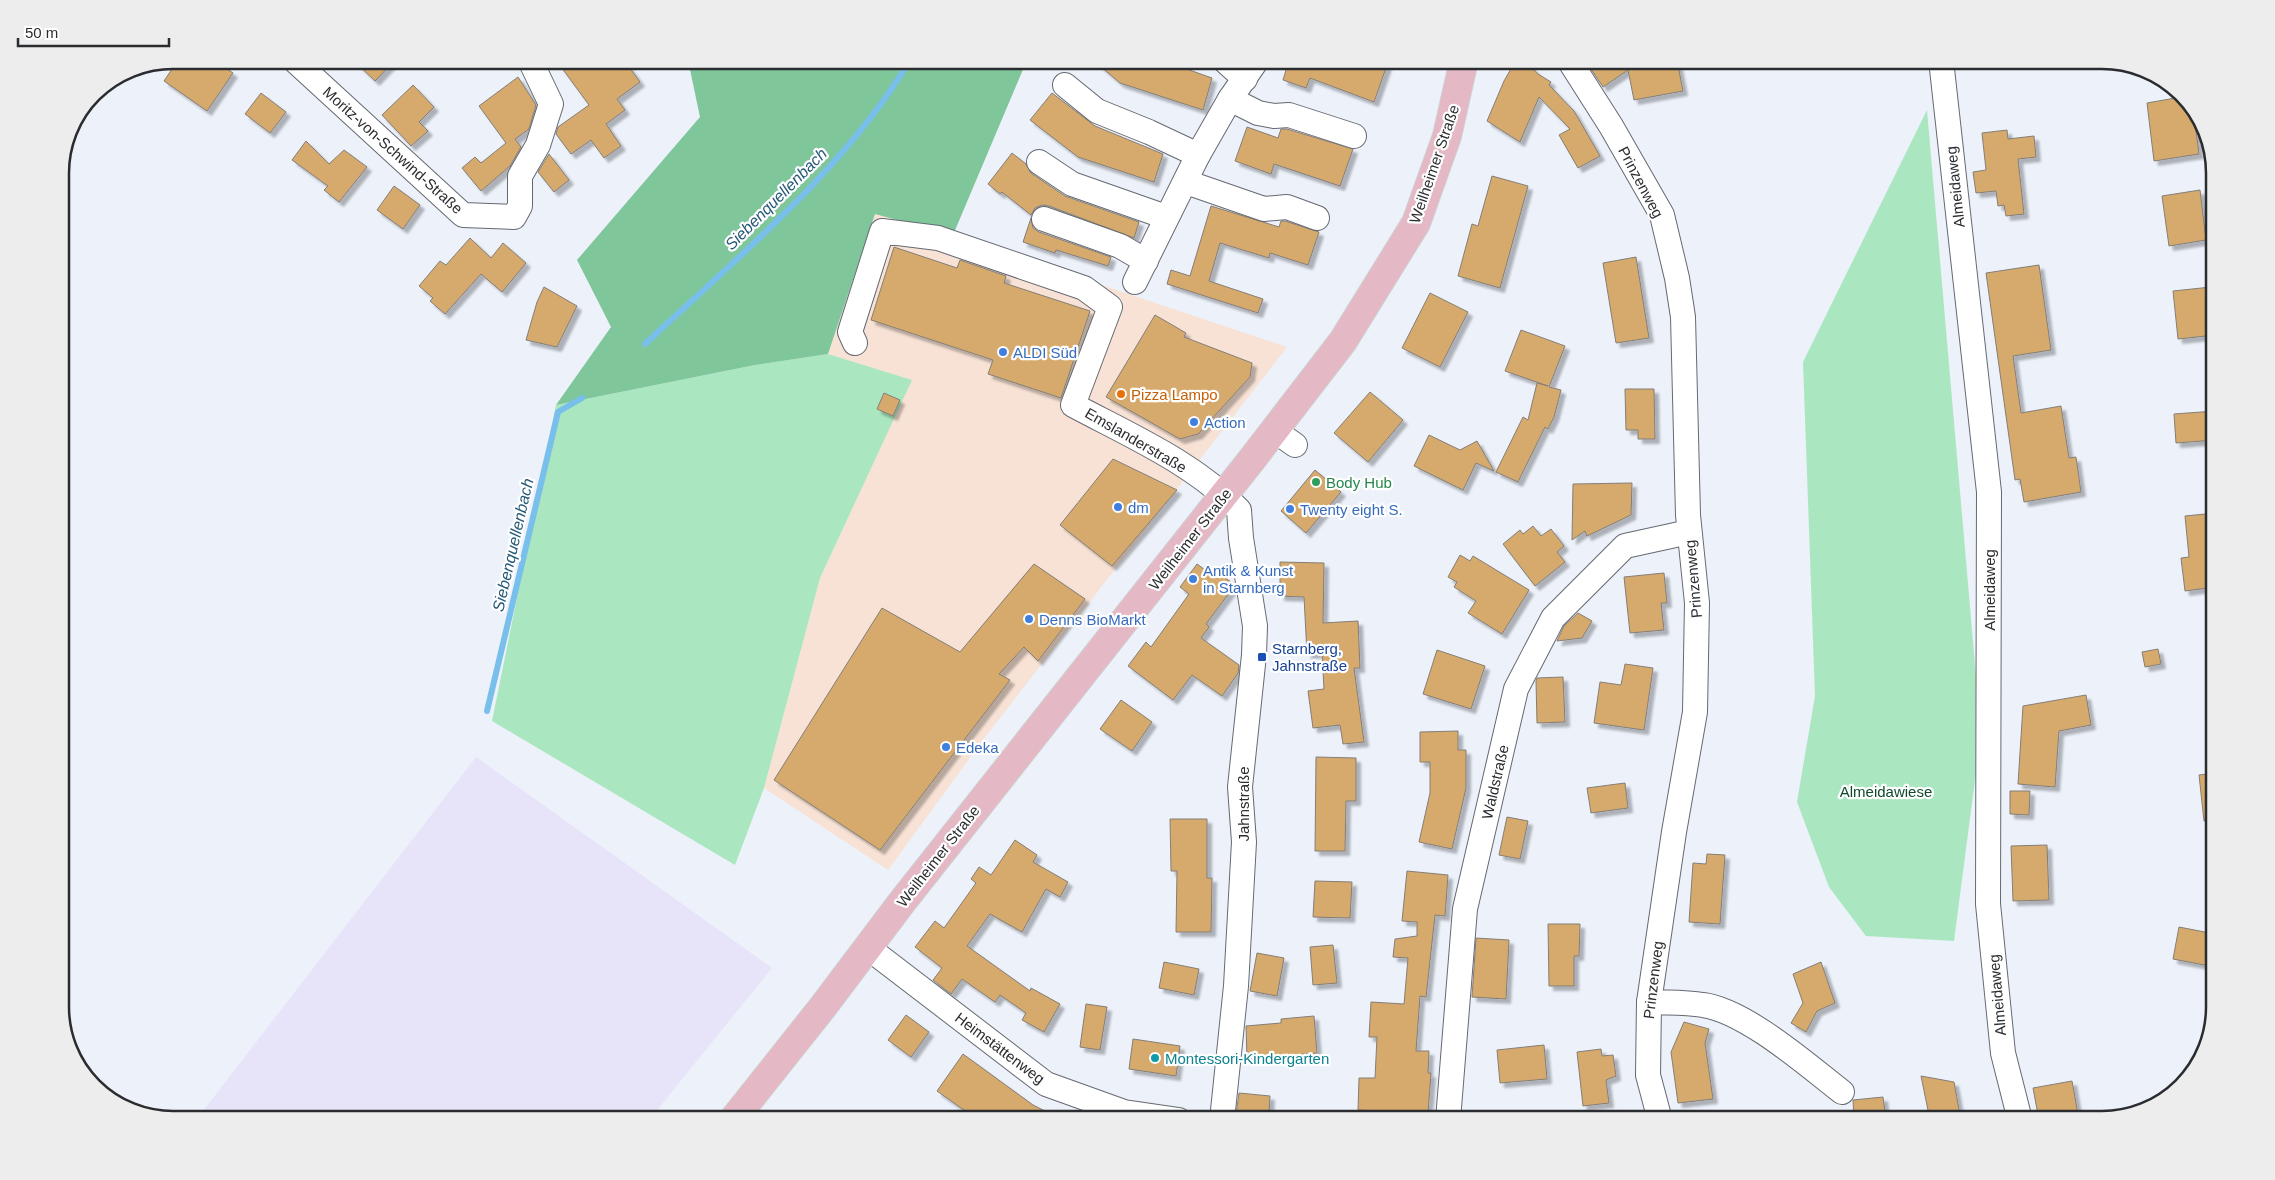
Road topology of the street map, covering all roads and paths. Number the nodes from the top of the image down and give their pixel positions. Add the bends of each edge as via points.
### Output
1 (304, 69) edge
2 (534, 69) edge
3 (1462, 69) edge
4 (1575, 69) edge
5 (1942, 69) edge
6 (1251, 70) edge
7 (1065, 86) dead end
8 (1230, 99) junction
9 (1354, 136) dead end
10 (1198, 155) junction
11 (1039, 162) dead end
12 (1186, 182) junction
13 (1166, 217) junction
14 (1317, 218) dead end
15 (1044, 219) dead end
16 (1146, 261) junction
17 (1135, 282) dead end
18 (855, 343) dead end
19 (1224, 495) junction
20 (1689, 532) junction
21 (867, 947) junction
22 (1649, 1002) junction
23 (1842, 1092) dead end
24 (740, 1111) edge
25 (1121, 1111) edge
26 (1223, 1111) edge
27 (1449, 1111) edge
28 (1658, 1111) edge
29 (2018, 1111) edge

1 - 2 street, Moritz-von-Schwind-Straße via 463,215 514,217 520,206 520,176 538,145 550,104
3 - 19 main road, Weilheimer Straße via 1446,136 1416,222 1284,438
4 - 20 street, Prinzenweg via 1662,215 1683,317
5 - 29 street, Almeidaweg via 1989,492 1988,904 2003,1053
6 - 8 street
7 - 10 street via 1097,111
8 - 9 street via 1258,113 1289,115
8 - 10 street
10 - 12 street
11 - 13 street via 1072,184
12 - 13 street
12 - 14 street via 1264,209 1287,207
13 - 16 street
15 - 16 street via 1120,246
16 - 17 street
18 - 19 street, Emslanderstraße via 850,332 882,231 938,238 1084,288 1110,307 1073,405 1166,455
19 - 21 main road, Weilheimer Straße
19 - 26 street, Jahnstraße via 1239,510 1255,626 1240,787 1244,842 1236,986
20 - 22 street, Prinzenweg via 1697,603 1695,712
20 - 27 street, Waldstraße via 1625,546 1554,618 1516,689 1465,909
21 - 24 main road, Weilheimer Straße
21 - 25 street, Heimstättenweg via 1046,1084
22 - 23 street via 1704,1005 1721,1011 1759,1029
22 - 28 street, Prinzenweg via 1648,1075

